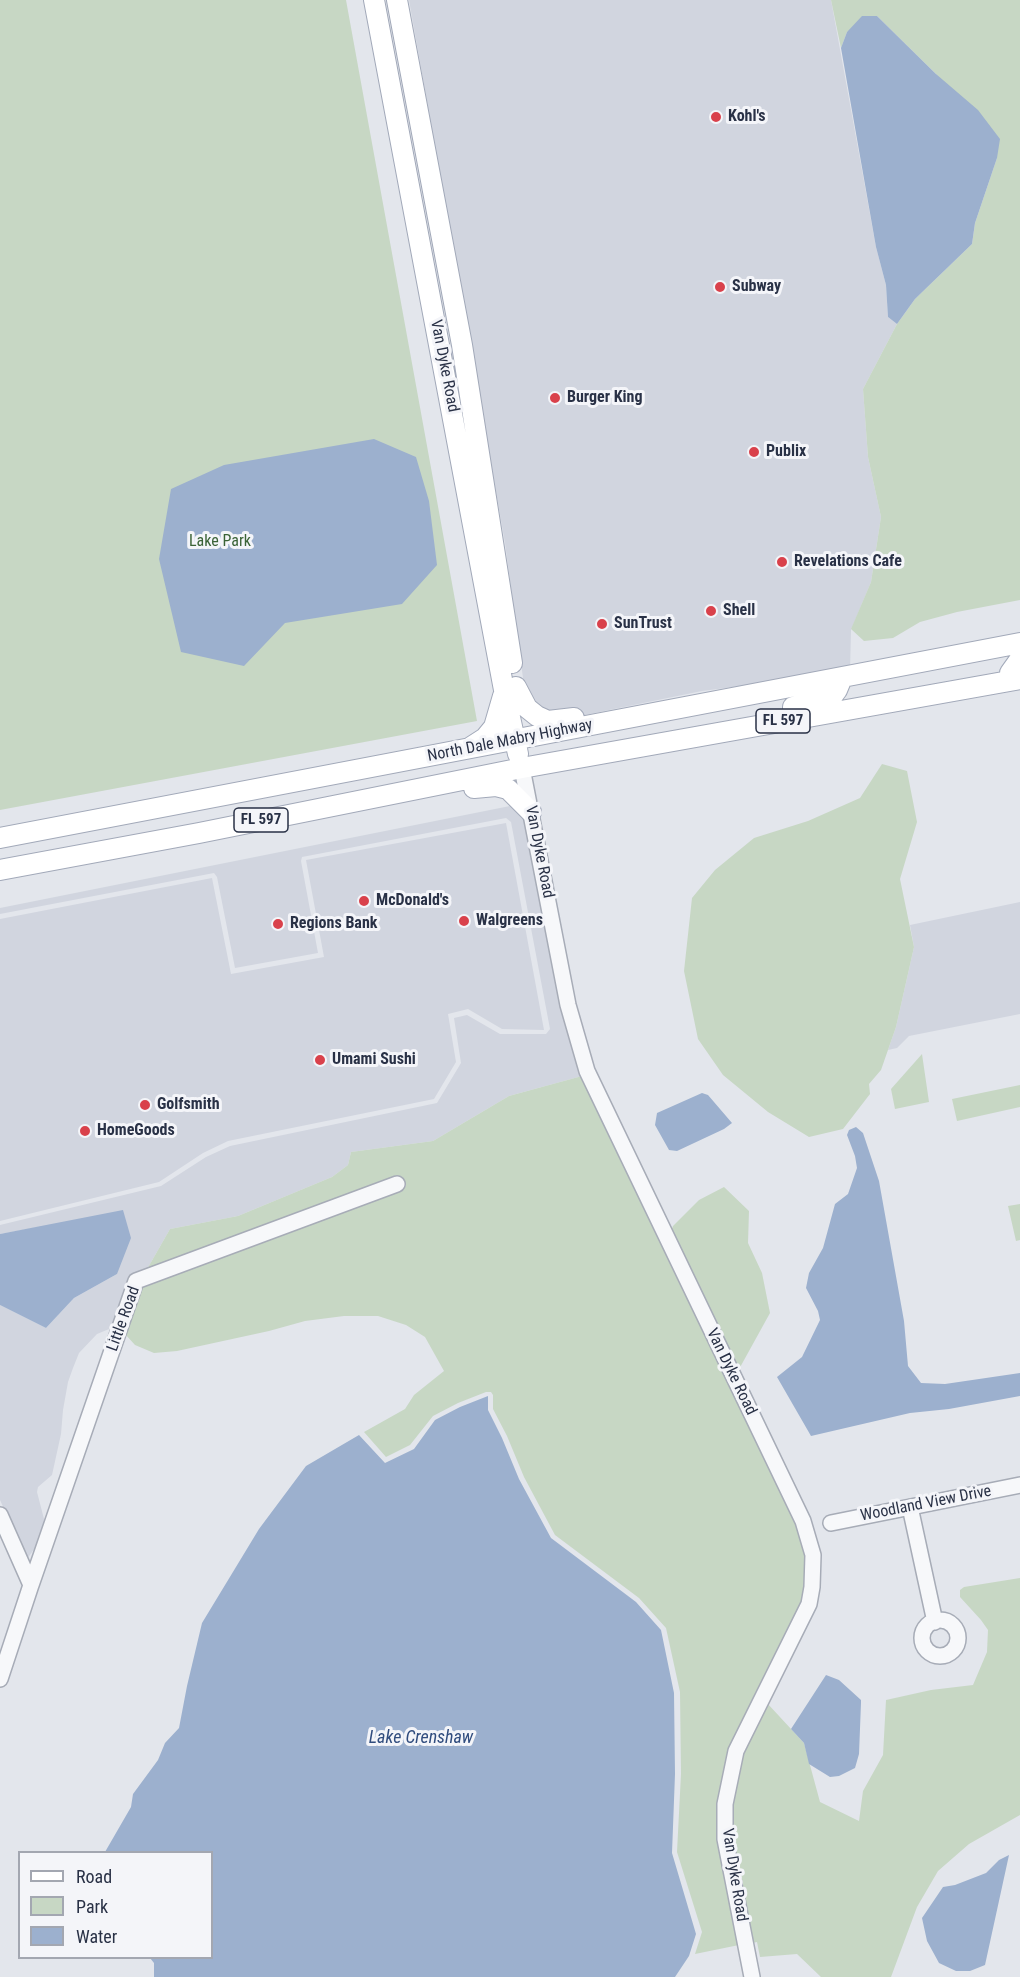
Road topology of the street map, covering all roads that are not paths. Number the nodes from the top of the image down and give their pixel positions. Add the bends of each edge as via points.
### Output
1 (374, 0) edge
2 (397, 0) edge
3 (392, 99) junction
4 (462, 345) junction
5 (1020, 644) edge
6 (1020, 659) edge
7 (842, 678) junction
8 (1015, 680) edge
9 (510, 689) junction
10 (784, 689) junction
11 (678, 740) junction
12 (517, 741) junction
13 (467, 750) junction
14 (522, 768) junction
15 (531, 812) junction
16 (42, 830) junction
17 (0, 838) edge
18 (0, 849) edge
19 (0, 870) edge
20 (0, 880) edge
21 (398, 1184) dead end
22 (1020, 1485) edge
23 (910, 1507) junction
24 (0, 1515) edge
25 (831, 1523) dead end
26 (31, 1585) junction
27 (935, 1622) dead end
28 (0, 1679) edge
29 (752, 1977) edge

1 - 3 main road, Van Dyke Road
2 - 4 main road, Van Dyke Road
3 - 4 main road via 418,184 449,331
3 - 9 main road, Van Dyke Road
4 - 9 main road, Van Dyke Road
5 - 7 main road, North Dale Mabry Highway / FL 597
6 - 8 main road via 1010,673
7 - 10 main road, North Dale Mabry Highway / FL 597
7 - 11 main road via 831,698 699,729
8 - 11 main road, North Dale Mabry Highway / FL 597
9 - 10 main road via 527,708 548,721 704,694
9 - 12 main road, Van Dyke Road
9 - 13 main road via 494,727
10 - 12 main road, North Dale Mabry Highway / FL 597
11 - 14 main road, North Dale Mabry Highway / FL 597
12 - 13 main road, North Dale Mabry Highway / FL 597
12 - 14 main road, Van Dyke Road
13 - 16 main road, North Dale Mabry Highway / FL 597
14 - 15 street, Van Dyke Road
14 - 19 main road, North Dale Mabry Highway / FL 597
15 - 20 main road via 508,789 485,786
15 - 29 street, Van Dyke Road via 568,1005 587,1071 803,1521 813,1555 808,1604 736,1751 725,1804 725,1839
16 - 17 main road, North Dale Mabry Highway / FL 597
16 - 18 main road via 17,845
21 - 26 street, Little Road via 136,1281
22 - 23 street, Woodland View Drive
23 - 25 street, Woodland View Drive
23 - 27 street
24 - 26 street
26 - 28 street, Little Road

